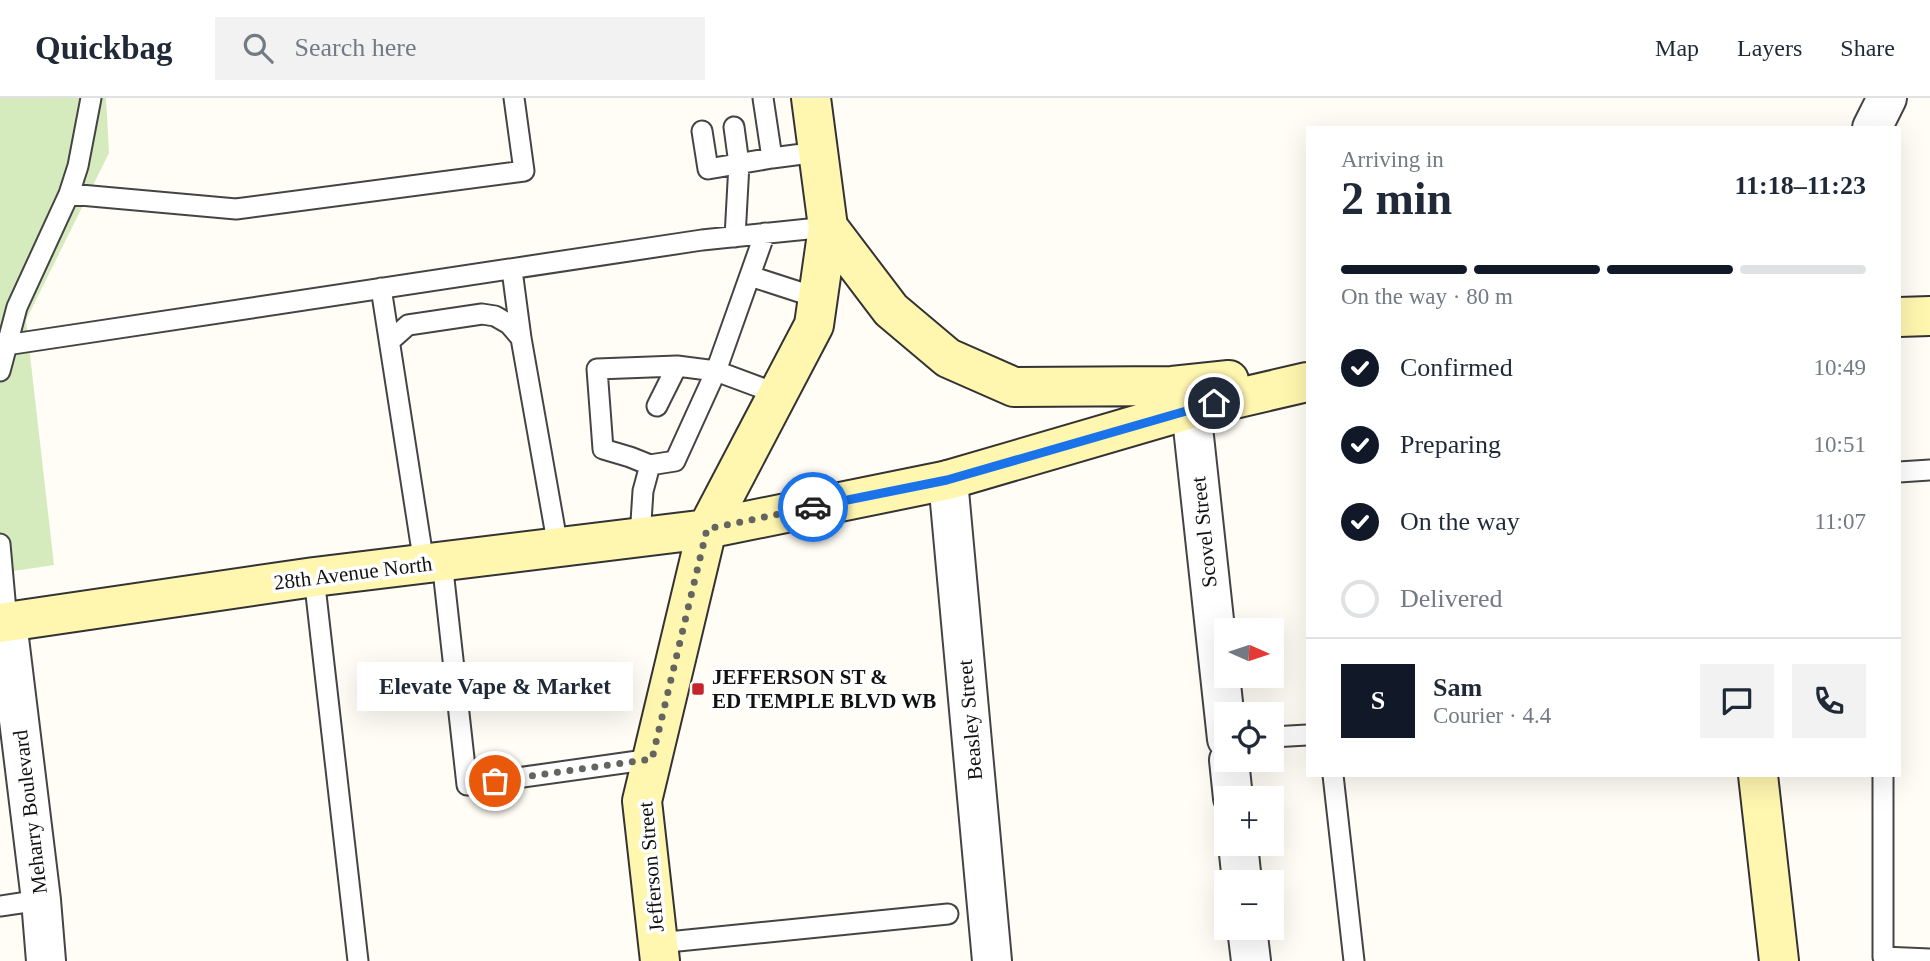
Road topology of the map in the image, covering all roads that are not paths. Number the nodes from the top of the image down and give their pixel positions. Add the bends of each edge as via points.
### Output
1 (91, 98) edge
2 (514, 98) edge
3 (763, 98) edge
4 (811, 98) edge
5 (1887, 98) edge
6 (1873, 126) edge
7 (734, 127) dead end
8 (702, 131) dead end
9 (818, 152) junction
10 (772, 158) junction
11 (739, 164) junction
12 (69, 194) junction
13 (828, 227) junction
14 (765, 233) junction
15 (735, 237) junction
16 (512, 270) junction
17 (750, 276) junction
18 (382, 288) junction
19 (818, 298) junction
20 (1930, 316) edge
21 (1901, 317) edge
22 (521, 338) junction
23 (390, 341) junction
24 (2, 360) edge
25 (677, 366) junction
26 (716, 371) junction
27 (1306, 372) edge
28 (1306, 382) edge
29 (778, 394) junction
30 (657, 406) dead end
31 (1191, 409) junction
32 (650, 465) junction
33 (1930, 470) edge
34 (1901, 472) edge
35 (947, 480) junction
36 (707, 529) junction
37 (640, 537) junction
38 (0, 544) edge
39 (558, 547) junction
40 (433, 563) junction
41 (314, 577) junction
42 (3, 622) edge
43 (1223, 702) edge
44 (1306, 735) edge
45 (1284, 736) edge
46 (652, 759) junction
47 (1333, 777) edge
48 (1758, 777) edge
49 (1883, 777) edge
50 (41, 901) junction
51 (0, 906) edge
52 (948, 914) dead end
53 (1248, 940) edge
54 (659, 952) edge
55 (1930, 959) edge
56 (46, 961) edge
57 (358, 961) edge
58 (992, 961) edge
59 (1251, 961) edge
60 (1354, 961) edge
61 (1779, 961) edge

1 - 12 lane
2 - 12 lane via 524,171 236,209
3 - 10 lane
4 - 9 main road
5 - 6 street
7 - 11 lane
8 - 11 lane via 708,169
9 - 10 lane
9 - 13 main road
10 - 11 lane
11 - 15 lane
12 - 24 lane via 17,307
13 - 14 lane
13 - 19 main road, Jefferson Street
13 - 27 main road via 891,310 948,358 1014,387 1172,386
14 - 15 lane
14 - 17 lane
15 - 16 lane
16 - 18 lane
16 - 22 lane
17 - 19 lane
17 - 26 lane
18 - 23 lane
18 - 24 lane
19 - 29 main road, Jefferson Street via 814,325
20 - 21 main road
22 - 23 lane via 509,324 482,314 408,325
22 - 39 lane
23 - 40 lane
25 - 26 lane
25 - 30 lane
25 - 32 lane via 597,369 603,449 635,448
26 - 29 lane
26 - 32 lane via 675,461
28 - 31 main road, 28th Avenue North
29 - 36 main road, Jefferson Street
31 - 35 main road, 28th Avenue North
31 - 43 street, Scovel Street
32 - 37 lane
33 - 34 lane
35 - 36 main road, 28th Avenue North
35 - 58 street, Beasley Street
36 - 37 main road, 28th Avenue North
36 - 46 main road, Jefferson Street
37 - 39 main road, 28th Avenue North
38 - 42 lane
39 - 40 main road, 28th Avenue North
40 - 41 main road, 28th Avenue North
40 - 46 lane via 467,785
41 - 42 main road, 28th Avenue North
41 - 57 lane
42 - 50 street, Meharry Boulevard
44 - 45 lane
46 - 54 main road, Jefferson Street via 642,800
47 - 60 lane
48 - 61 main road
49 - 55 lane via 1883,957
50 - 51 lane
50 - 56 street, Meharry Boulevard
52 - 54 lane
53 - 59 street

